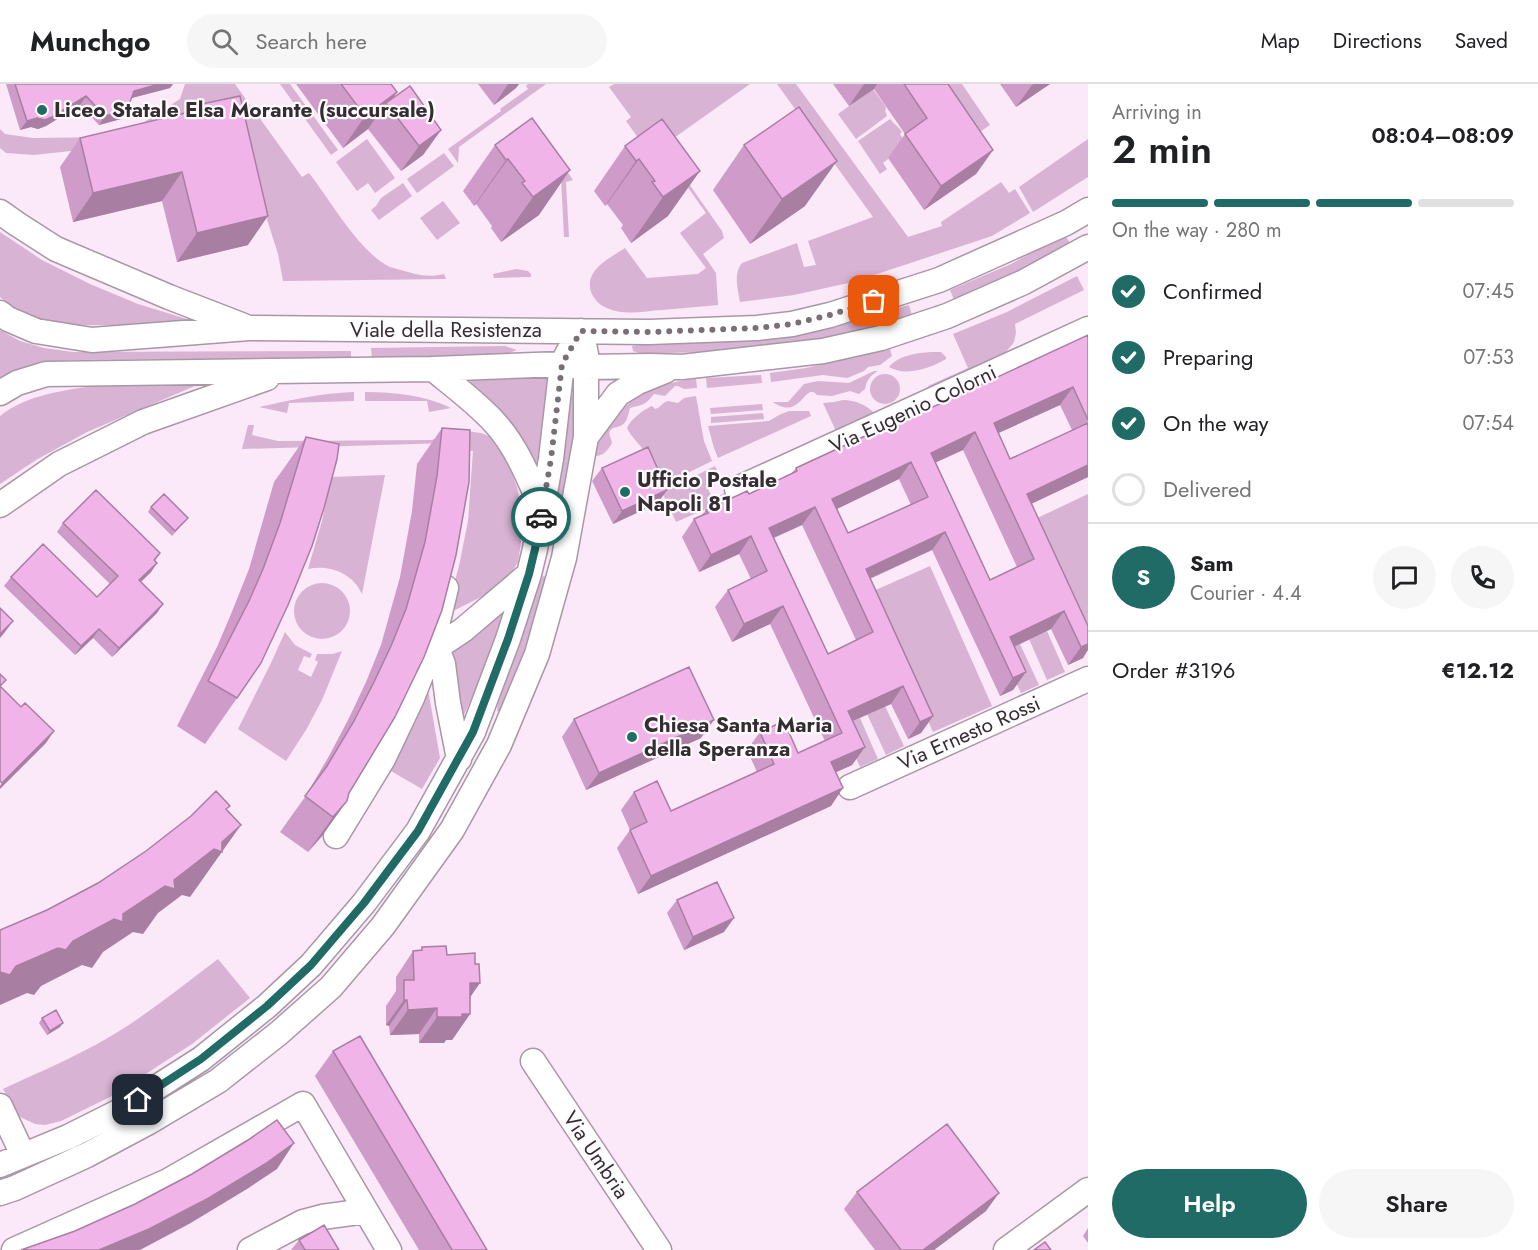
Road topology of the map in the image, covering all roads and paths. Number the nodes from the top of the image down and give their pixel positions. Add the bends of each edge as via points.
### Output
1 (1088, 210) edge
2 (0, 212) edge
3 (1088, 247) edge
4 (0, 313) edge
5 (249, 328) junction
6 (1088, 329) edge
7 (581, 331) junction
8 (562, 364) junction
9 (586, 367) junction
10 (682, 367) junction
11 (433, 369) junction
12 (288, 371) junction
13 (0, 393) edge
14 (586, 437) junction
15 (737, 489) dead end
16 (0, 505) edge
17 (542, 508) junction
18 (535, 549) junction
19 (564, 558) junction
20 (451, 562) edge
21 (529, 574) junction
22 (432, 646) junction
23 (1088, 679) edge
24 (473, 732) junction
25 (499, 745) junction
26 (459, 759) junction
27 (850, 787) dead end
28 (336, 836) edge
29 (201, 1059) junction
30 (532, 1061) dead end
31 (218, 1081) junction
32 (0, 1106) edge
33 (23, 1155) junction
34 (0, 1165) edge
35 (1088, 1190) edge
36 (0, 1193) edge
37 (366, 1211) junction
38 (14, 1250) edge
39 (250, 1250) edge
40 (389, 1250) edge
41 (659, 1250) edge
42 (1006, 1250) edge

1 - 7 street, Viale della Resistenza via 939,280 830,315 757,328
2 - 5 street, Viale della Resistenza via 56,249
3 - 10 street, Viale della Resistenza via 1024,282 881,338 823,351
4 - 5 street, Viale della Resistenza via 36,331 92,340
5 - 7 street, Viale della Resistenza
6 - 15 street, Via Eugenio Colorni
7 - 8 street
7 - 9 street
8 - 9 street, Viale della Resistenza
8 - 11 street, Viale della Resistenza
8 - 17 street
9 - 10 street, Viale della Resistenza
9 - 14 street
10 - 14 street via 671,368 618,394
11 - 12 street, Viale della Resistenza
11 - 17 street via 496,424 516,453
12 - 13 street, Viale della Resistenza via 46,374
12 - 16 street, Viale della Resistenza via 143,422 59,464
14 - 19 street
17 - 18 street
18 - 19 street
18 - 21 street
19 - 25 street via 537,654
20 - 22 street
21 - 22 street via 463,630
21 - 24 street
22 - 26 street via 443,664
22 - 28 street via 383,759
23 - 27 street, Via Ernesto Rossi
24 - 25 street
24 - 26 street
25 - 31 street via 452,830 383,926 331,987
26 - 29 street via 418,831 311,965
29 - 31 street
29 - 33 street via 118,1112
30 - 41 street, Via Umbria
31 - 36 street via 87,1155
32 - 33 street
33 - 34 street
35 - 42 street
37 - 38 street via 303,1104 168,1181
37 - 39 street via 303,1222
37 - 40 street

